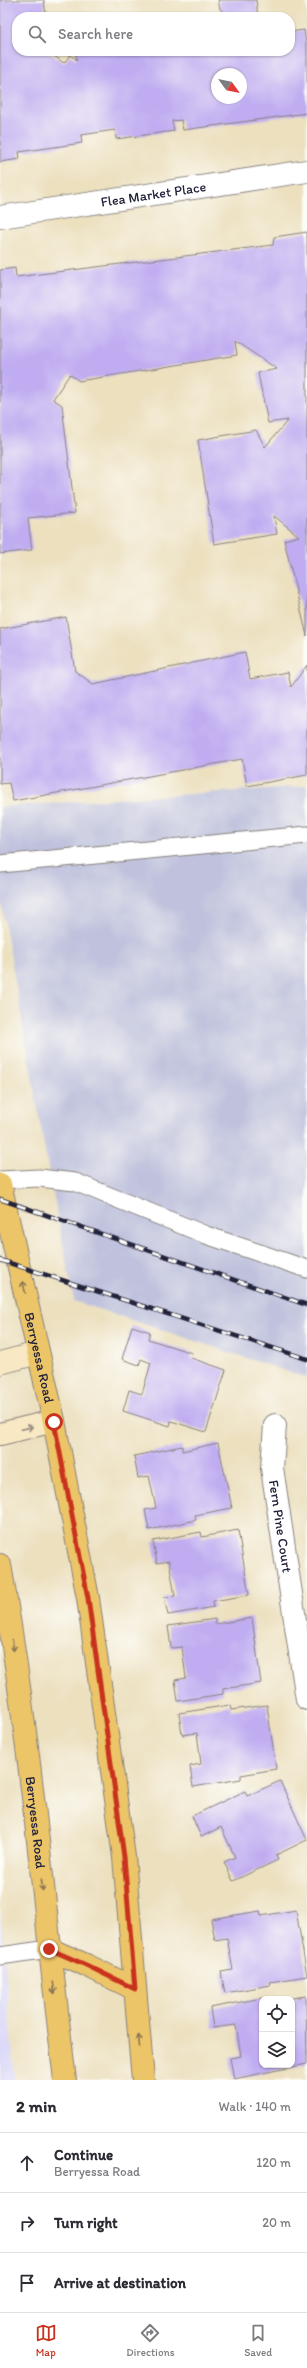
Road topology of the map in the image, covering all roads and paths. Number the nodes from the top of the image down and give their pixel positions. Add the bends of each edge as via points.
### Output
1 (307, 171) edge
2 (0, 217) edge
3 (307, 835) edge
4 (0, 864) edge
5 (0, 1180) edge
6 (0, 1184) edge
7 (307, 1269) edge
8 (38, 1353) junction
9 (0, 1363) edge
10 (54, 1422) junction
11 (275, 1425) dead end
12 (0, 1434) edge
13 (0, 1565) edge
14 (307, 1699) edge
15 (49, 1949) junction
16 (0, 1956) edge
17 (135, 1989) junction
18 (65, 2080) edge
19 (143, 2080) edge

1 - 2 street, Flea Market Place
3 - 4 lane
5 - 7 lane via 39,1178 75,1182 206,1235
8 -> 6 main road, Berryessa Road
8 - 9 street
8 - 10 main road, Berryessa Road
12 -> 10 street
10 - 17 main road, Berryessa Road via 88,1598 124,1857
11 - 14 street, Fern Pine Court via 272,1468
13 -> 15 main road, Berryessa Road via 10,1621 33,1797
15 - 16 lane
15 - 17 main road
15 -> 18 main road, Berryessa Road
19 -> 17 main road, Berryessa Road

